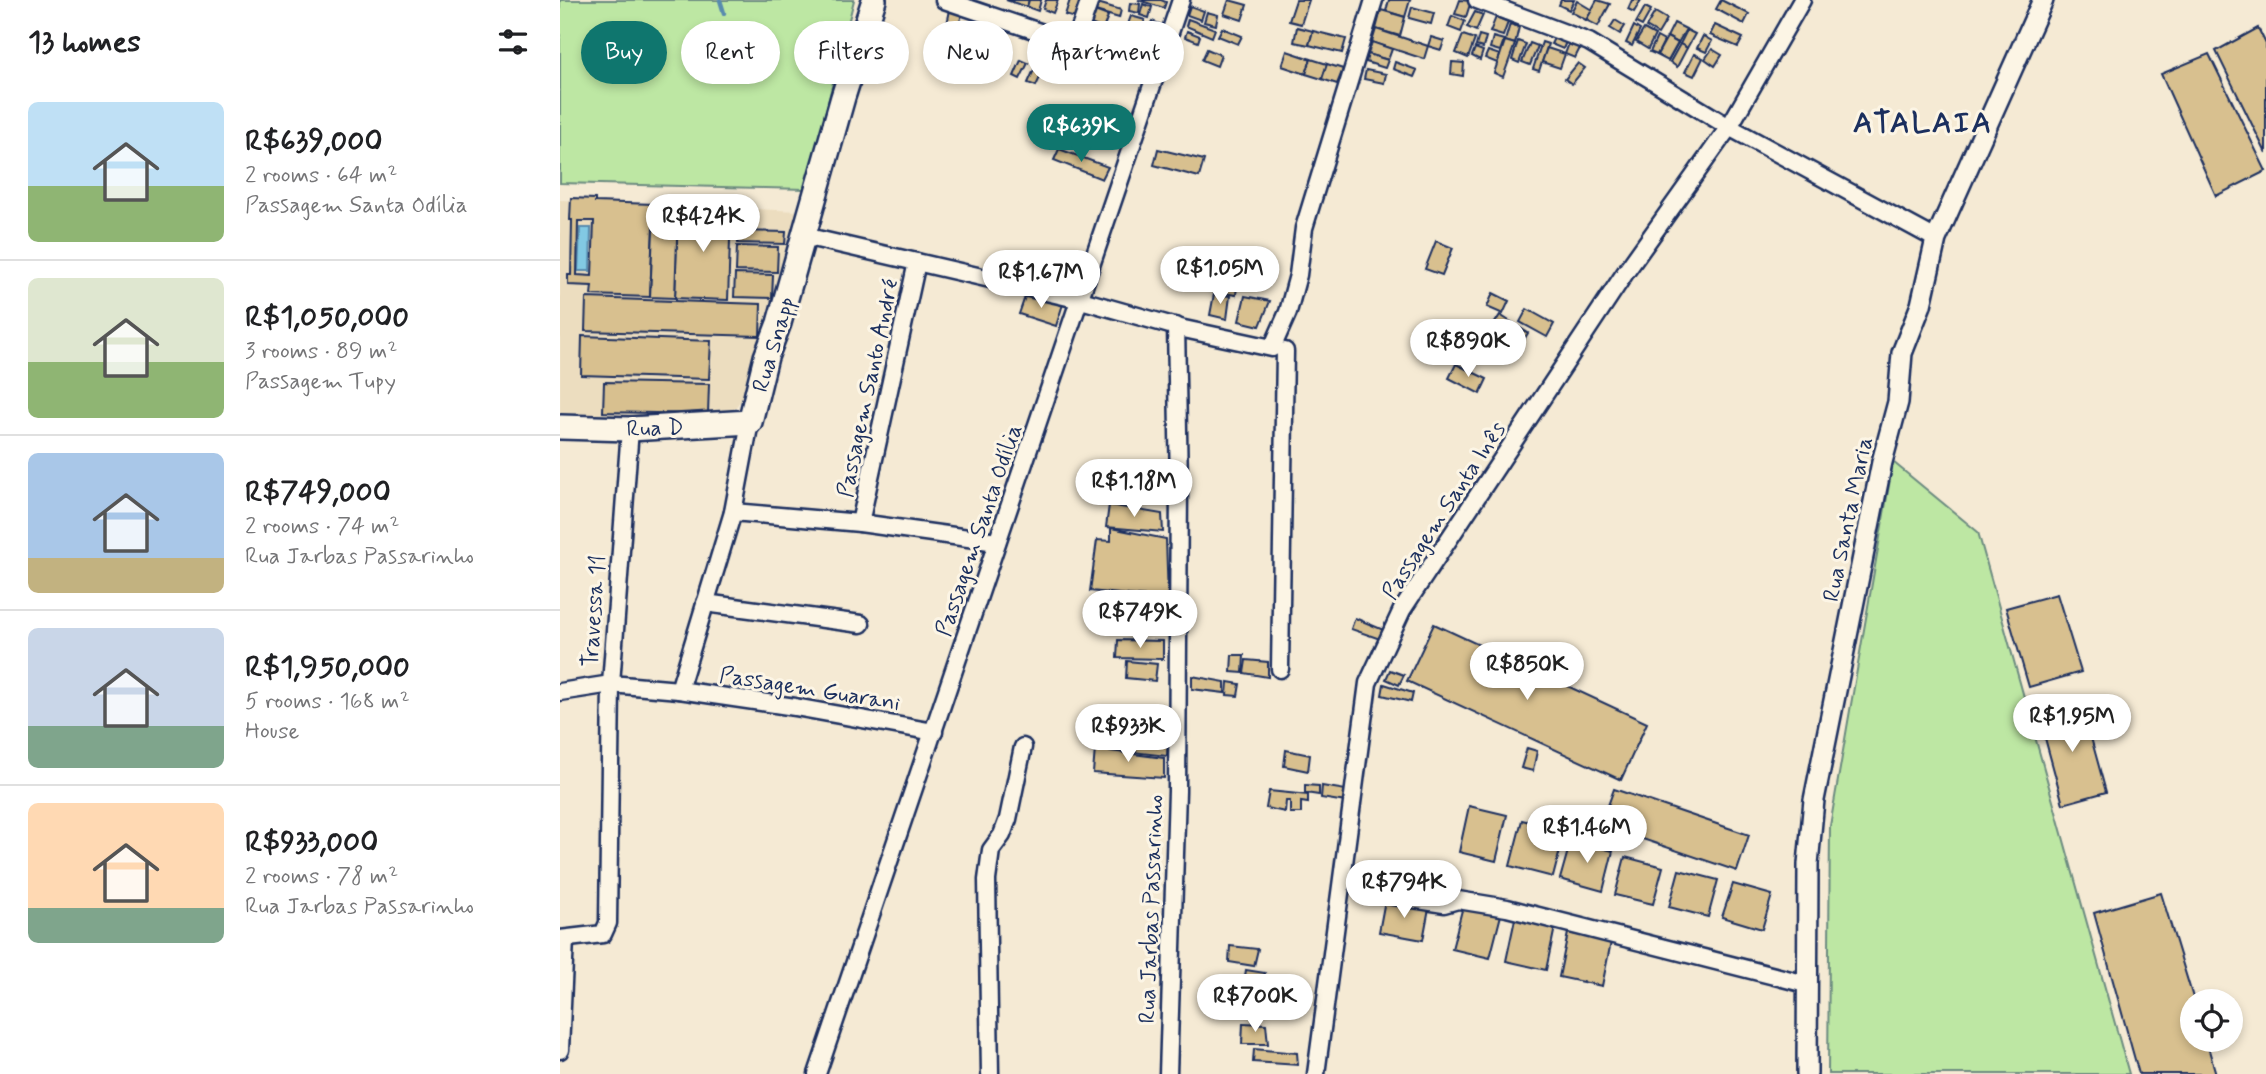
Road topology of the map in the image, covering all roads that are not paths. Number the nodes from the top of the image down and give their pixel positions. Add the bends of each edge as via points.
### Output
1 (874, 0) edge
2 (944, 0) edge
3 (1090, 0) edge
4 (1181, 0) edge
5 (1374, 0) edge
6 (1477, 0) edge
7 (1802, 0) edge
8 (2043, 0) edge
9 (1083, 21) edge
10 (1174, 21) edge
11 (1027, 27) edge
12 (1152, 84) edge
13 (1729, 127) junction
14 (804, 236) junction
15 (1936, 239) junction
16 (918, 262) junction
17 (1081, 300) junction
18 (1176, 326) junction
19 (1279, 350) junction
20 (750, 422) junction
21 (560, 427) edge
22 (630, 429) junction
23 (733, 512) junction
24 (860, 523) junction
25 (997, 542) junction
26 (705, 603) junction
27 (861, 624) dead end
28 (1280, 669) dead end
29 (611, 684) junction
30 (679, 690) junction
31 (560, 692) edge
32 (934, 732) junction
33 (1023, 747) dead end
34 (1380, 894) dead end
35 (562, 939) edge
36 (1806, 984) junction
37 (560, 1050) edge
38 (817, 1074) edge
39 (990, 1074) edge
40 (1168, 1074) edge
41 (1317, 1074) edge
42 (1807, 1074) edge

1 - 14 main road, Rua Snapp
2 - 11 street
3 - 9 street
4 - 10 street, Passagem Santa Odília
5 - 19 street via 1304,228 1298,275
6 - 13 street via 1590,42
7 - 13 street, Passagem Santa Inês
8 - 15 street, Rua Santa Maria
12 - 17 street, Passagem Santa Odília
13 - 15 street
13 - 41 street, Passagem Santa Inês via 1625,273 1402,610 1368,683
14 - 16 street
14 - 20 main road, Rua Snapp
15 - 36 street, Rua Santa Maria via 1921,304 1902,353 1898,402 1814,800
16 - 17 street
16 - 24 street, Passagem Santo André
17 - 18 street
17 - 25 street, Passagem Santa Odília
18 - 19 street
18 - 40 street, Rua Jarbas Passarinho via 1177,791
19 - 28 street
20 - 22 main road, Rua D
20 - 23 street, Rua Snapp
21 - 22 main road, Rua D
22 - 29 street, Travessa 11
23 - 24 street
23 - 26 street, Rua Snapp
24 - 25 street
25 - 32 street, Passagem Santa Odília
26 - 27 street
26 - 30 street, Rua Snapp
29 - 30 street, Passagem Guarani
29 - 31 street, Passagem Guarani
29 - 35 street, Travessa 11 via 608,923 603,934
30 - 32 street, Passagem Guarani
32 - 38 street, Passagem Santa Odília
33 - 39 street via 1008,819 991,850
34 - 36 street via 1507,908
35 - 37 street
36 - 42 street, Rua Santa Maria

